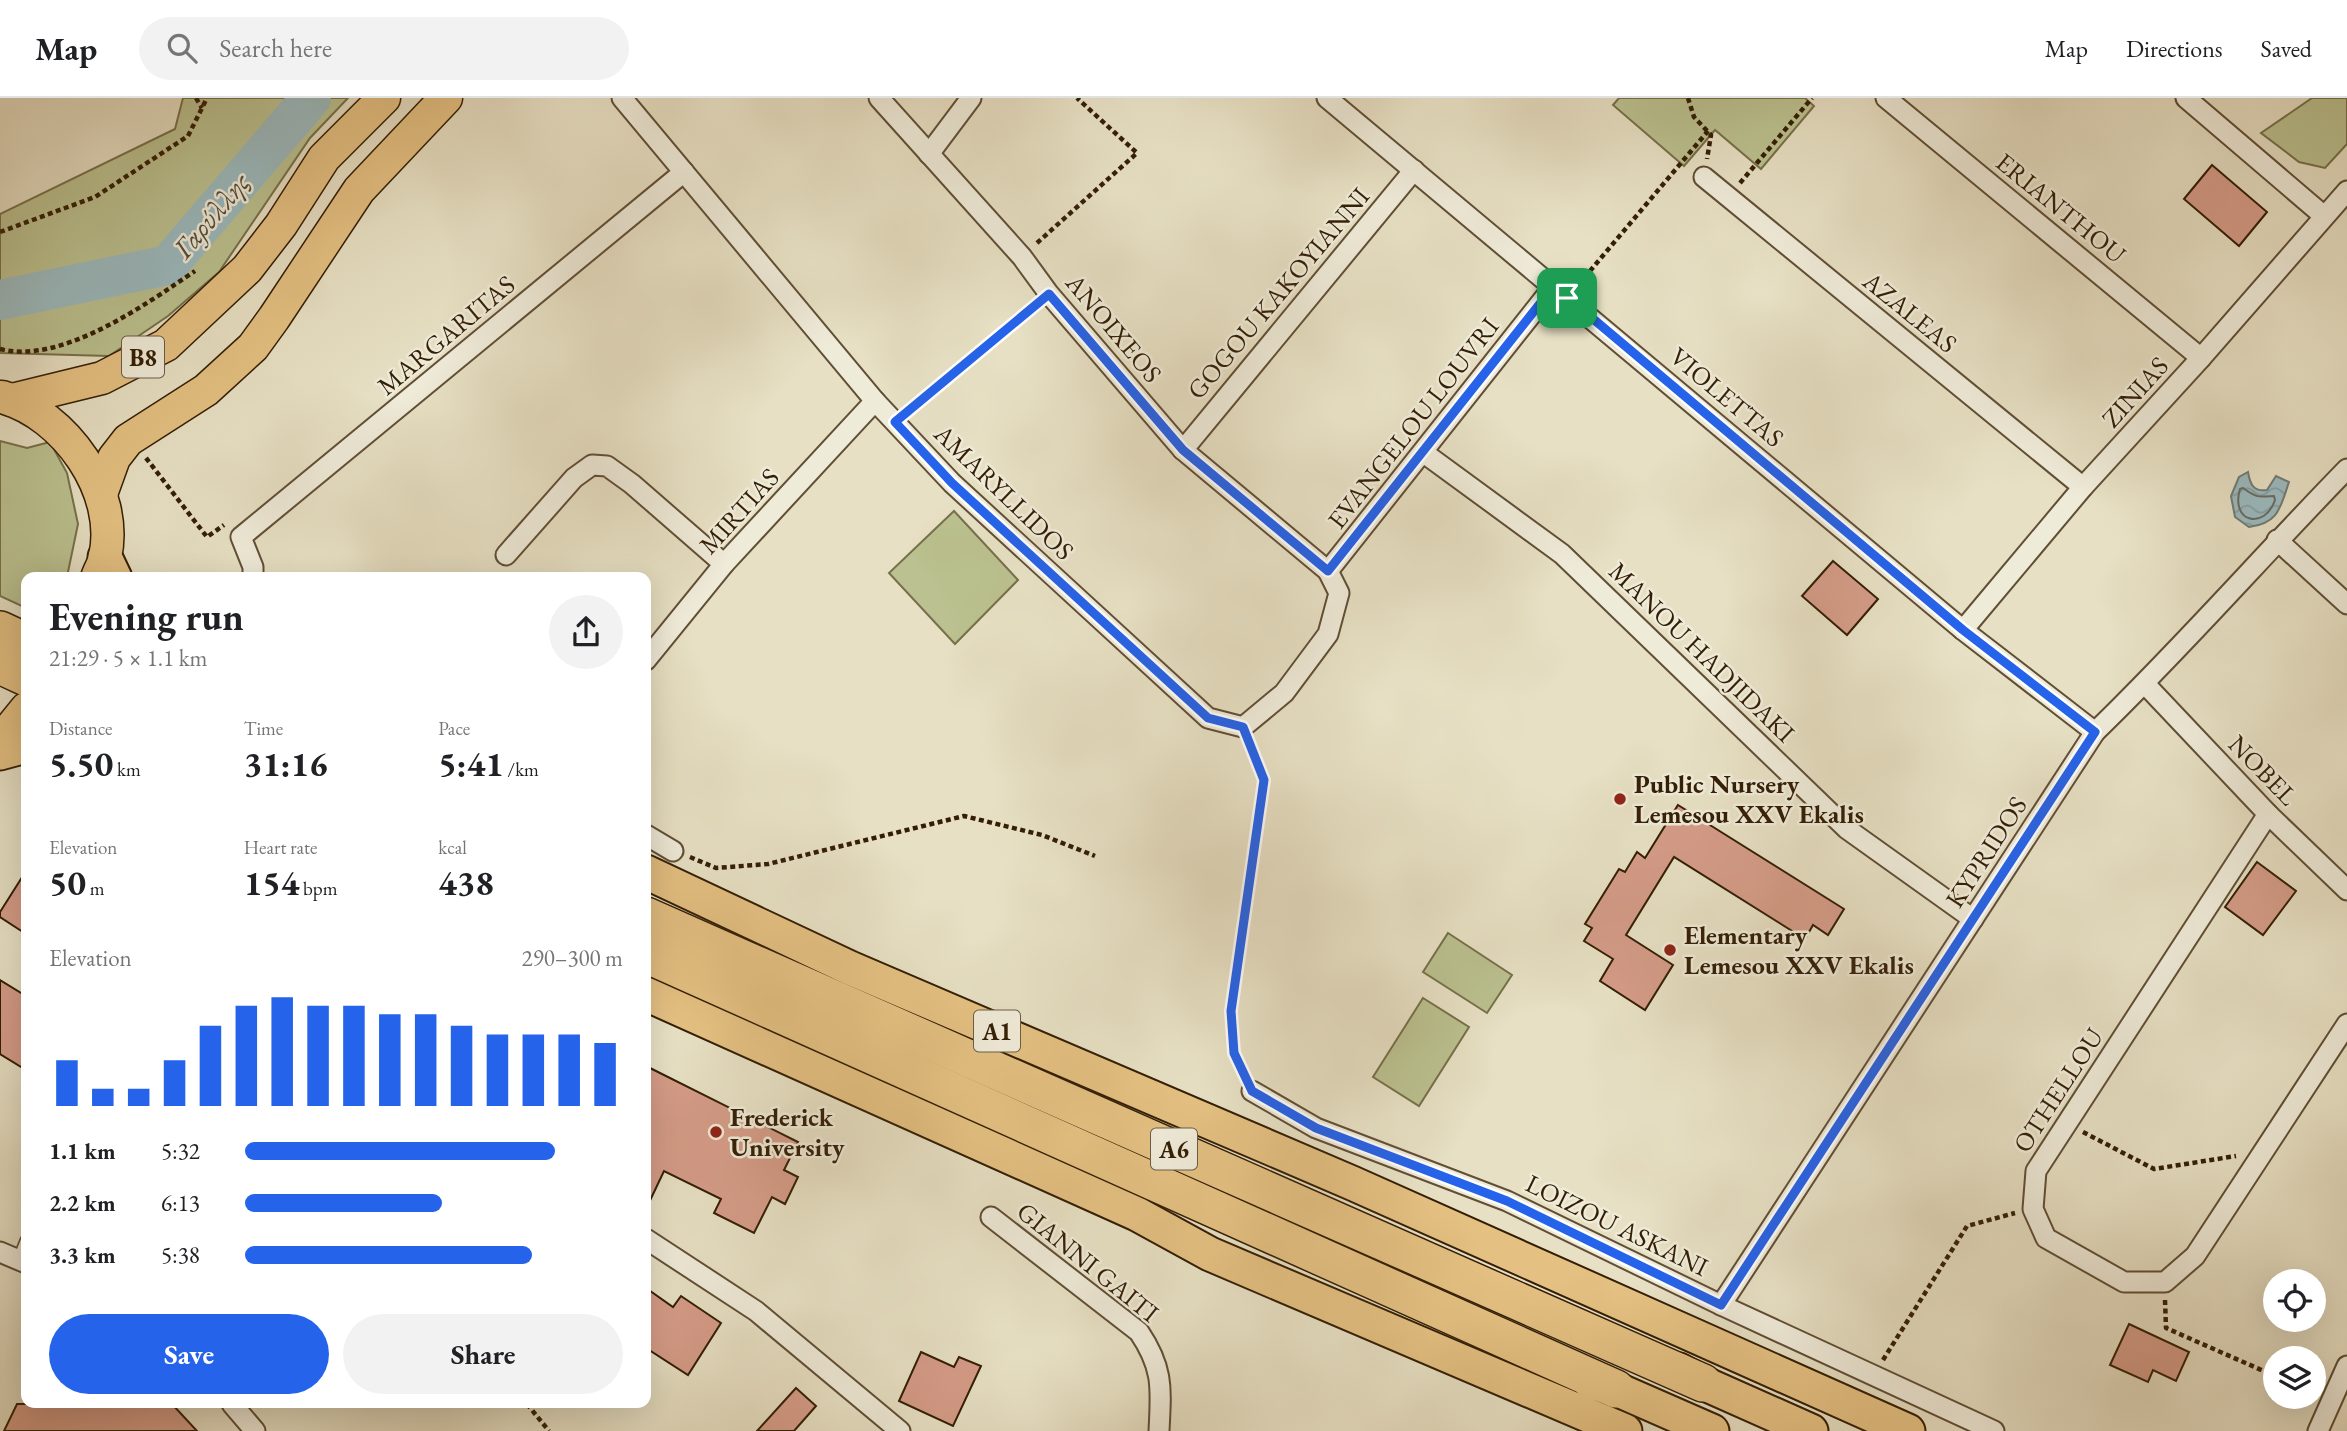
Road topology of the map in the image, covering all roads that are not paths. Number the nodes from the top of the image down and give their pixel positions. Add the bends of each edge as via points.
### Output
1 (384, 98) edge
2 (446, 98) edge
3 (622, 98) edge
4 (879, 98) edge
5 (971, 98) edge
6 (1327, 98) edge
7 (1886, 98) edge
8 (2186, 98) edge
9 (929, 154) junction
10 (1414, 170) junction
11 (684, 172) junction
12 (1704, 177) road end
13 (2347, 191) edge
14 (2324, 216) junction
15 (1561, 292) junction
16 (2201, 358) junction
17 (6, 398) edge
18 (875, 401) junction
19 (1183, 450) junction
20 (1424, 453) junction
21 (2347, 469) edge
22 (2083, 487) junction
23 (101, 494) junction
24 (2277, 540) junction
25 (506, 555) dead end
26 (724, 564) junction
27 (106, 571) edge
28 (1328, 571) junction
29 (253, 572) edge
30 (2347, 604) edge
31 (0, 630) edge
32 (1963, 630) junction
33 (21, 640) edge
34 (651, 654) edge
35 (0, 665) edge
36 (21, 675) edge
37 (2145, 684) junction
38 (21, 715) edge
39 (2095, 732) junction
40 (0, 741) edge
41 (21, 747) edge
42 (0, 753) edge
43 (2268, 814) junction
44 (651, 838) edge
45 (673, 851) road end
46 (651, 874) edge
47 (2347, 890) edge
48 (651, 918) edge
49 (1973, 919) junction
50 (651, 956) edge
51 (651, 996) edge
52 (2347, 1024) edge
53 (1252, 1091) road end
54 (1352, 1183) junction
55 (990, 1217) dead end
56 (651, 1242) edge
57 (1210, 1254) junction
58 (1721, 1305) junction
59 (2347, 1366) edge
60 (1703, 1383) junction
61 (1616, 1389) junction
62 (236, 1408) edge
63 (256, 1431) edge
64 (900, 1431) edge
65 (1159, 1431) edge
66 (1625, 1431) edge
67 (1712, 1431) edge
68 (1811, 1431) edge
69 (1908, 1431) edge
70 (1994, 1431) edge
71 (2318, 1431) edge

1 - 17 main road, B8 via 324,158 247,269 166,345 102,378
2 - 23 main road, B8 via 359,190 253,346 206,390 128,440 114,458
3 - 11 street, AMARYLLIDOS
4 - 9 street, ANOIXEOS
5 - 9 street
6 - 10 street, VIOLETTAS
7 - 16 street, ERIANTHOU
8 - 14 street
9 - 19 street, ANOIXEOS via 1022,257
10 - 15 street, VIOLETTAS
10 - 19 street, GOGOU KAKOYIANNI
11 - 18 street, AMARYLLIDOS
11 - 29 street, MARGARITAS via 248,532
12 - 22 street, AZALEAS
13 - 14 street, ZINIAS
14 - 16 street, ZINIAS
15 - 20 street, EVANGELOU LOUVRI
15 - 32 street, VIOLETTAS
16 - 22 street, ZINIAS
17 - 23 main road, B8 via 49,422 80,452
18 - 26 street, MIRTIAS
18 - 28 street, AMARYLLIDOS via 952,483 1208,718 1243,727 1283,693 1328,634 1339,593
19 - 28 street, ANOIXEOS
20 - 28 street, EVANGELOU LOUVRI
20 - 49 street, MANOU HADJIDAKI via 1562,554 1847,830
21 - 24 street, KYPRIDOS
22 - 32 street, ZINIAS
23 - 27 main road, B8 via 107,524
24 - 30 street
24 - 37 street, KYPRIDOS
25 - 26 street via 574,478 592,465 607,466 632,484
26 - 34 street, MIRTIAS
31 - 33 highway
32 - 39 street, VIOLETTAS
35 - 36 highway
37 - 39 street, KYPRIDOS
37 - 43 street, NOBEL
38 - 40 main road
39 - 49 street, KYPRIDOS
41 - 42 highway
43 - 47 street, NOBEL
43 - 52 street, OTHELLOU via 2036,1171 2033,1209 2046,1238 2124,1282 2165,1282 2195,1256
44 - 45 street
46 - 54 highway, A1 via 850,968
48 - 60 highway, A6
49 - 58 street, KYPRIDOS
50 - 61 highway, A6
51 - 57 highway via 1137,1214
53 - 58 street, LOIZOU ASKANI via 1316,1128 1507,1201
54 - 60 highway
54 - 69 highway
55 - 65 street, GIANNI GAITI via 1139,1332 1153,1353 1161,1382
56 - 64 street via 756,1311
57 - 61 highway via 1524,1366
57 - 66 highway
58 - 70 street, LOIZOU ASKANI
59 - 71 street
60 - 68 highway
61 - 67 highway
62 - 63 street

